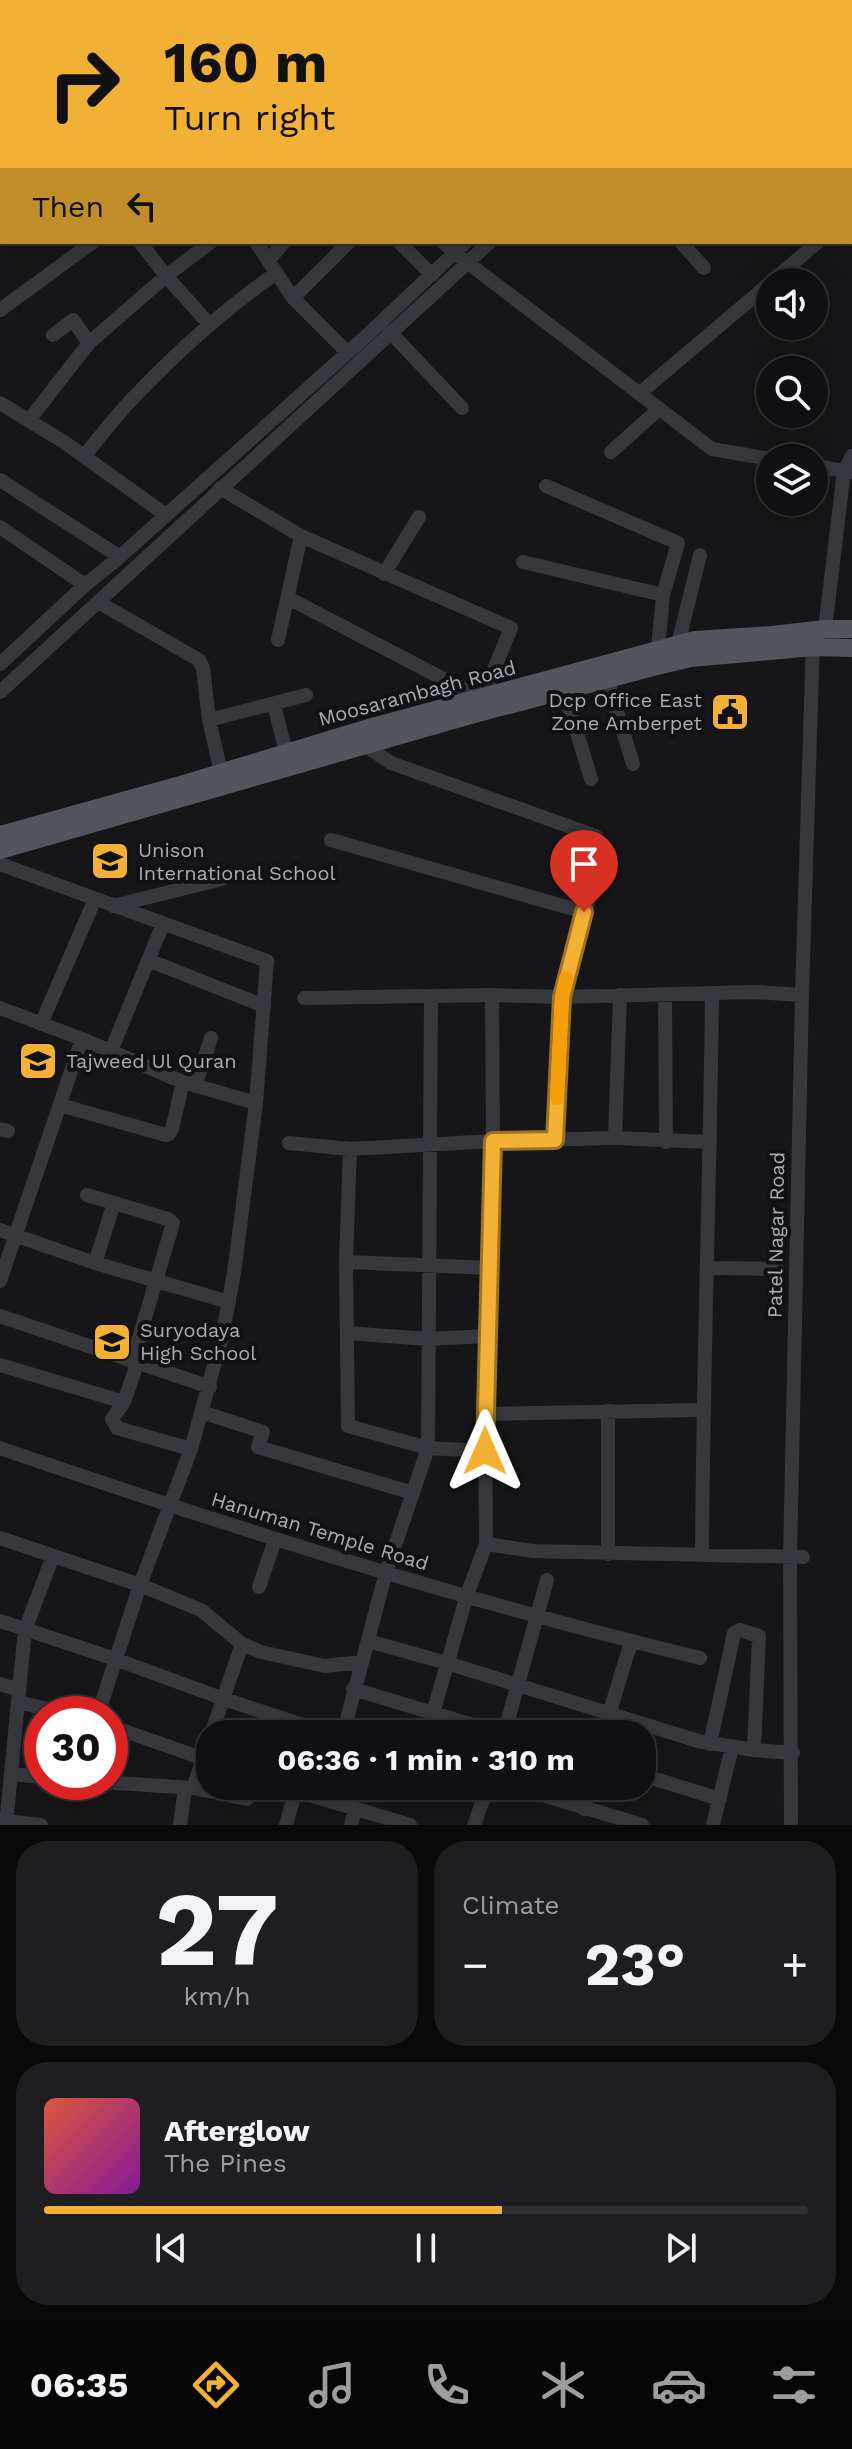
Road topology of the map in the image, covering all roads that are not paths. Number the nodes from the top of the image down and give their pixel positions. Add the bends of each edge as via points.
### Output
1 (90, 244) edge
2 (142, 244) edge
3 (208, 244) edge
4 (257, 244) edge
5 (283, 244) edge
6 (347, 244) edge
7 (401, 244) edge
8 (445, 244) edge
9 (464, 244) edge
10 (488, 244) edge
11 (683, 244) edge
12 (816, 244) edge
13 (455, 253) junction
14 (469, 262) junction
15 (272, 267) junction
16 (704, 268) dead end
17 (787, 268) edge
18 (432, 275) junction
19 (166, 276) junction
20 (756, 294) edge
21 (293, 298) junction
22 (0, 310) edge
23 (210, 325) junction
24 (390, 332) junction
25 (53, 335) dead end
26 (89, 343) junction
27 (347, 352) junction
28 (640, 393) junction
29 (0, 403) edge
30 (462, 408) dead end
31 (659, 409) junction
32 (29, 420) junction
33 (611, 452) dead end
34 (84, 456) junction
35 (852, 456) edge
36 (756, 457) edge
37 (828, 468) edge
38 (848, 472) edge
39 (0, 480) edge
40 (546, 486) dead end
41 (220, 488) junction
42 (166, 515) junction
43 (419, 517) dead end
44 (2, 533) edge
45 (301, 536) junction
46 (700, 555) dead end
47 (120, 557) junction
48 (523, 562) dead end
49 (384, 574) junction
50 (85, 585) junction
51 (663, 595) junction
52 (288, 598) junction
53 (98, 602) junction
54 (852, 629) edge
55 (817, 635) junction
56 (278, 640) dead end
57 (678, 644) junction
58 (852, 648) edge
59 (658, 649) junction
60 (0, 664) edge
61 (607, 679) junction
62 (564, 690) junction
63 (0, 692) edge
64 (306, 695) dead end
65 (482, 699) junction
66 (274, 705) junction
67 (209, 720) junction
68 (366, 746) junction
69 (286, 752) junction
70 (633, 764) dead end
71 (221, 772) junction
72 (591, 779) dead end
73 (0, 835) edge
74 (596, 836) dead end
75 (331, 840) dead end
76 (0, 850) edge
77 (0, 864) edge
78 (222, 879) dead end
79 (592, 887) dead end
80 (95, 899) junction
81 (112, 906) junction
82 (584, 912) junction
83 (163, 924) junction
84 (148, 960) junction
85 (712, 993) junction
86 (492, 995) junction
87 (620, 995) junction
88 (665, 995) junction
89 (802, 995) junction
90 (431, 996) junction
91 (562, 997) junction
92 (304, 998) dead end
93 (264, 1006) junction
94 (0, 1008) edge
95 (41, 1024) junction
96 (211, 1038) dead end
97 (82, 1039) junction
98 (111, 1051) junction
99 (189, 1084) junction
100 (256, 1103) junction
101 (60, 1105) junction
102 (615, 1138) junction
103 (555, 1140) junction
104 (493, 1141) junction
105 (666, 1142) junction
106 (710, 1142) junction
107 (289, 1143) dead end
108 (431, 1143) junction
109 (350, 1149) junction
110 (87, 1195) dead end
111 (114, 1203) junction
112 (0, 1230) edge
113 (15, 1235) junction
114 (346, 1262) junction
115 (95, 1263) junction
116 (429, 1264) junction
117 (491, 1268) junction
118 (707, 1268) junction
119 (778, 1269) dead end
120 (0, 1281) edge
121 (155, 1281) junction
122 (229, 1302) junction
123 (0, 1316) edge
124 (347, 1333) junction
125 (488, 1336) junction
126 (428, 1339) junction
127 (134, 1363) junction
128 (0, 1365) edge
129 (210, 1387) junction
130 (124, 1402) junction
131 (703, 1410) junction
132 (608, 1411) junction
133 (202, 1412) junction
134 (485, 1414) junction
135 (0, 1448) edge
136 (428, 1448) junction
137 (191, 1449) junction
138 (485, 1451) junction
139 (413, 1493) junction
140 (169, 1506) junction
141 (0, 1538) edge
142 (275, 1540) junction
143 (486, 1544) junction
144 (608, 1554) junction
145 (702, 1555) junction
146 (53, 1556) junction
147 (796, 1557) junction
148 (386, 1572) junction
149 (547, 1580) dead end
150 (140, 1585) junction
151 (259, 1587) dead end
152 (467, 1595) junction
153 (537, 1618) junction
154 (0, 1621) edge
155 (25, 1630) junction
156 (368, 1641) junction
157 (631, 1642) junction
158 (242, 1644) junction
159 (700, 1658) dead end
160 (115, 1659) junction
161 (362, 1662) junction
162 (447, 1663) junction
163 (0, 1684) edge
164 (519, 1686) junction
165 (353, 1689) junction
166 (19, 1696) junction
167 (104, 1696) edge
168 (24, 1698) edge
169 (224, 1699) junction
170 (608, 1713) junction
171 (433, 1714) junction
172 (217, 1720) edge
173 (281, 1720) edge
174 (346, 1720) edge
175 (431, 1720) edge
176 (454, 1720) edge
177 (508, 1720) edge
178 (606, 1720) edge
179 (128, 1732) edge
180 (7, 1741) edge
181 (710, 1744) junction
182 (732, 1747) junction
183 (754, 1750) junction
184 (793, 1753) junction
185 (196, 1756) edge
186 (11, 1774) junction
187 (24, 1775) edge
188 (196, 1777) edge
189 (656, 1779) edge
190 (128, 1784) edge
191 (189, 1789) junction
192 (196, 1790) edge
193 (5, 1792) edge
194 (720, 1799) junction
195 (293, 1800) edge
196 (327, 1800) edge
197 (483, 1800) edge
198 (556, 1800) edge
199 (586, 1800) edge
200 (584, 1809) junction
201 (355, 1810) junction
202 (6, 1823) edge
203 (41, 1825) edge
204 (180, 1825) edge
205 (286, 1825) edge
206 (351, 1825) edge
207 (410, 1825) edge
208 (474, 1825) edge
209 (642, 1825) edge
210 (713, 1825) edge
211 (791, 1825) edge

1 - 22 street
2 - 19 street
3 - 19 street
4 - 15 street
5 - 15 street
6 - 21 street
7 - 18 street
8 - 13 street
9 - 13 street
10 - 14 street
11 - 16 street
12 - 17 street
13 - 14 street
13 - 18 street
14 - 24 street
14 - 28 street
15 - 21 street
15 - 23 street
18 - 27 street
19 - 23 street
19 - 26 street
20 - 28 street
21 - 27 street
23 - 34 street via 135,395
24 - 30 street
24 - 41 street
25 - 26 street via 73,320
26 - 32 street
27 - 42 street
28 - 31 street
29 - 32 street
31 - 33 street
31 - 36 street via 712,449
32 - 34 street
34 - 42 street
35 - 38 street
37 - 38 street
38 - 55 street, Patel Nagar Road
39 - 47 street
40 - 51 street via 678,543
41 - 45 street
41 - 53 street
42 - 47 street
43 - 49 street
44 - 50 street
45 - 49 street
45 - 52 street
46 - 57 street
47 - 50 street
48 - 51 street
49 - 65 street via 511,628
50 - 60 street
51 - 59 street
52 - 56 street
52 - 65 street
53 - 63 street
53 - 67 street via 199,660
54 - 55 main road, Moosarambagh Road
55 - 57 main road, Moosarambagh Road
55 - 58 main road, Moosarambagh Road
55 - 61 main road, Moosarambagh Road
55 - 89 street, Patel Nagar Road
57 - 59 main road, Moosarambagh Road
59 - 65 main road, Moosarambagh Road
61 - 62 main road, Moosarambagh Road
61 - 70 street
62 - 68 main road, Moosarambagh Road
62 - 72 street
64 - 66 street
65 - 69 main road, Moosarambagh Road
66 - 67 street
66 - 69 street
67 - 71 street
68 - 74 street via 391,763
68 - 76 main road, Moosarambagh Road
69 - 71 main road, Moosarambagh Road
71 - 73 main road, Moosarambagh Road
75 - 82 street
77 - 80 street
78 - 81 street
79 - 82 street
80 - 81 street
80 - 95 street
81 - 83 street
82 - 91 street
83 - 84 street
83 - 93 street via 267,961
84 - 93 street
84 - 98 street
85 - 88 street
85 - 89 street
85 - 106 street
86 - 90 street
86 - 91 street
86 - 104 street
87 - 88 street
87 - 91 street
87 - 102 street
88 - 105 street
89 - 147 street, Patel Nagar Road
90 - 92 street
90 - 108 street
91 - 103 street
93 - 100 street
94 - 95 street
95 - 97 street
96 - 99 street
97 - 98 street
97 - 101 street
98 - 99 street
99 - 100 street
99 - 101 street via 166,1135
100 - 122 street
101 - 113 street
102 - 103 street
102 - 105 street
103 - 104 street
104 - 108 street
104 - 117 street
105 - 106 street
106 - 118 street
107 - 109 street
108 - 109 street
108 - 116 street
109 - 114 street
110 - 111 street
111 - 115 street
111 - 121 street via 173,1223
112 - 113 street
113 - 115 street
113 - 120 street
114 - 116 street
114 - 124 street
115 - 121 street
116 - 117 street
116 - 126 street
117 - 125 street
118 - 119 street
118 - 131 street
121 - 122 street
121 - 127 street
122 - 129 street
123 - 127 street
124 - 126 street
124 - 136 street via 348,1426
125 - 126 street
125 - 134 street
126 - 136 street
127 - 129 street
127 - 130 street
128 - 130 street
129 - 133 street
130 - 137 street via 112,1419 117,1428
131 - 132 street
131 - 145 street
132 - 134 street
132 - 144 street
133 - 137 street
133 - 139 street via 263,1432 258,1447
134 - 138 street
135 - 140 street, Hanuman Temple Road
136 - 138 street
136 - 139 street
137 - 140 street
138 - 143 street
139 - 148 street
140 - 142 street, Hanuman Temple Road
140 - 150 street
141 - 146 street
142 - 148 street, Hanuman Temple Road
142 - 151 street
143 - 144 street
143 - 152 street
144 - 145 street
145 - 147 street
146 - 150 street
146 - 155 street
147 - 184 street, Patel Nagar Road
148 - 152 street, Hanuman Temple Road
148 - 156 street
149 - 153 street
150 - 158 street via 233,1626
150 - 160 street
152 - 153 street, Hanuman Temple Road
152 - 162 street
153 - 157 street, Hanuman Temple Road
153 - 164 street
154 - 155 street
155 - 160 street
155 - 166 street
156 - 161 street
156 - 162 street
157 - 159 street, Hanuman Temple Road
157 - 170 street
158 - 161 street via 325,1666
158 - 169 street
160 - 167 street
160 - 169 street
161 - 165 street
162 - 164 street
162 - 171 street
163 - 166 street
164 - 170 street
164 - 177 street
165 - 171 street
165 - 174 street
166 - 168 street
166 - 180 street
169 - 172 street
169 - 173 street
170 - 178 street
170 - 181 street
171 - 175 street
171 - 176 street
179 - 185 street
180 - 186 street
181 - 182 street
181 - 183 street via 734,1633 740,1630 759,1636
182 - 183 street
182 - 194 street
183 - 184 street
184 - 211 street, Patel Nagar Road
186 - 187 street
186 - 193 street
188 - 191 street
189 - 194 street
190 - 191 street
191 - 192 street
191 - 204 street
193 - 202 street
194 - 210 street
195 - 205 street
196 - 201 street
197 - 208 street
198 - 200 street
199 - 200 street
200 - 209 street
201 - 206 street
201 - 207 street
202 - 203 street

